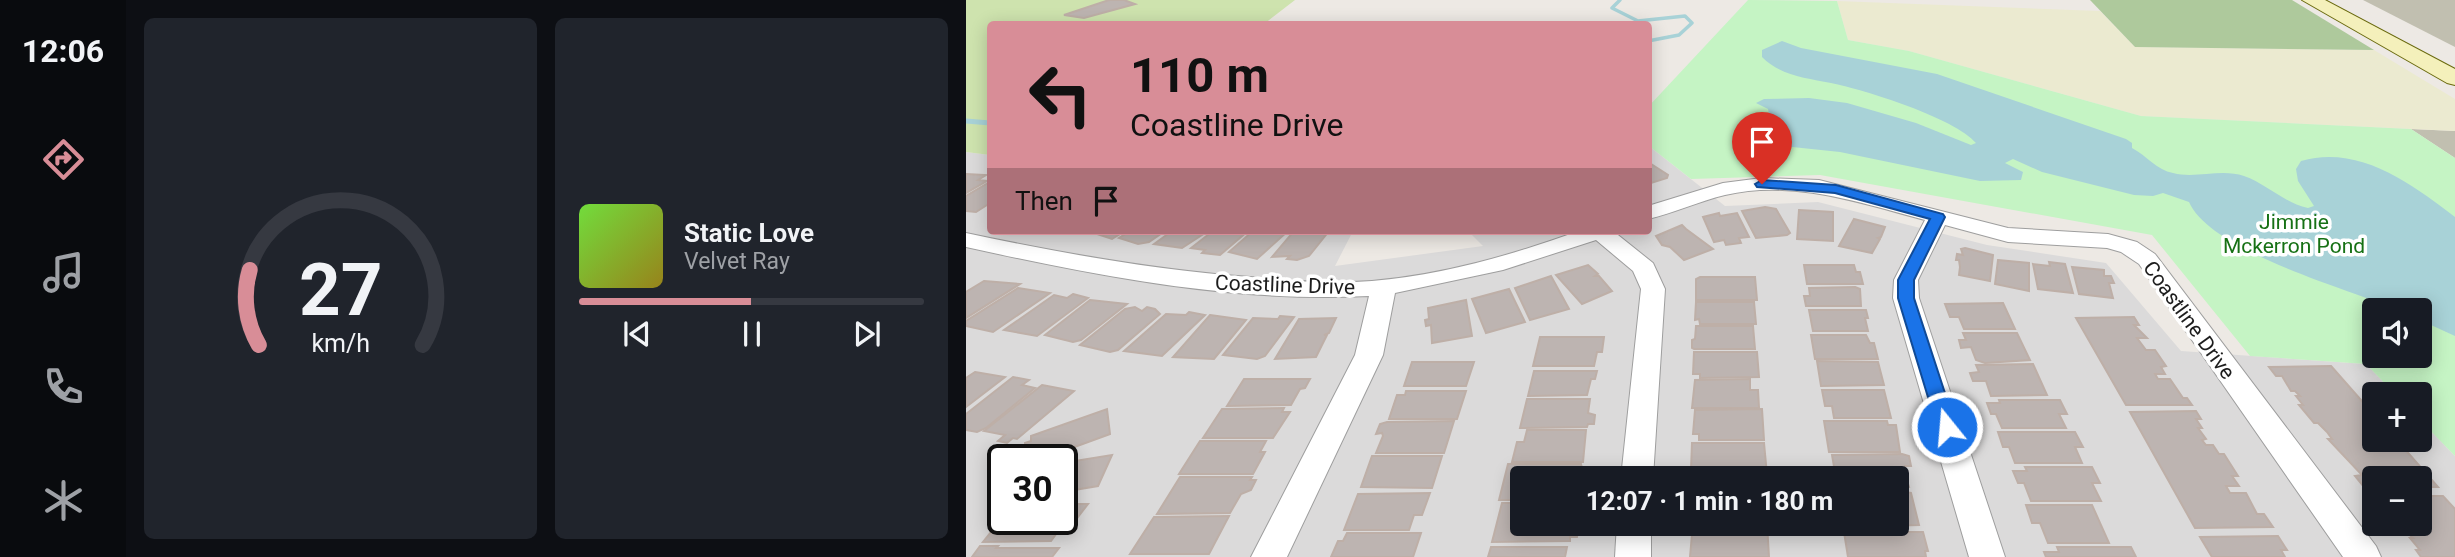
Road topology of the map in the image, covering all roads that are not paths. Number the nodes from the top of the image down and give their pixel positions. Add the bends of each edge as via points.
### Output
1 (2311, 0) edge
2 (2335, 0) edge
3 (2455, 65) edge
4 (2455, 78) edge
5 (1652, 213) edge
6 (1938, 217) junction
7 (1589, 235) edge
8 (1605, 235) edge
9 (966, 240) edge
10 (1384, 287) junction
11 (1638, 466) edge
12 (1634, 536) edge
13 (1269, 557) edge
14 (1633, 557) edge
15 (1987, 557) edge
16 (2363, 557) edge

1 - 4 main road
2 - 3 main road
5 - 6 street, Coastline Drive via 1711,191 1762,184 1836,189
6 - 15 street via 1906,280 1906,298
6 - 16 street, Coastline Drive via 2008,235 2108,241 2147,259
7 - 10 street, Coastline Drive via 1470,273
8 - 11 street via 1644,268 1653,289
9 - 10 street, Coastline Drive via 1195,281 1341,290
10 - 13 street via 1369,355
12 - 14 street

